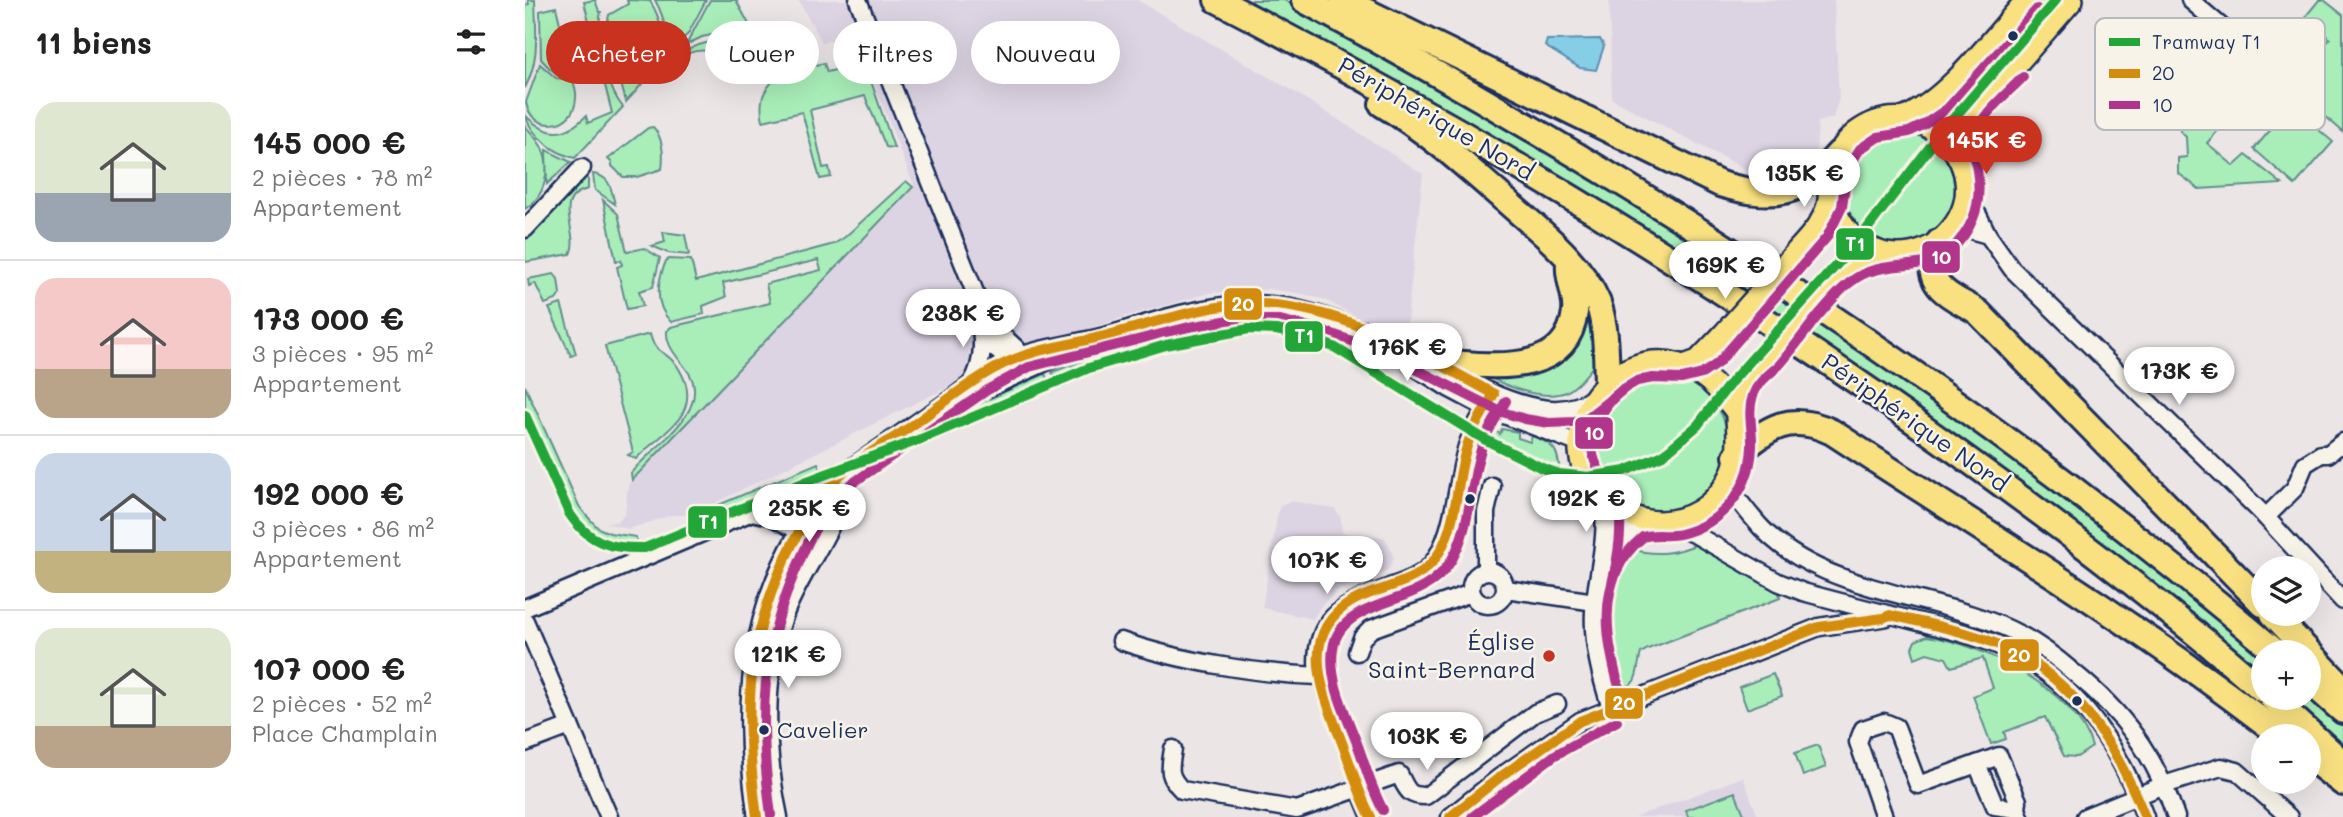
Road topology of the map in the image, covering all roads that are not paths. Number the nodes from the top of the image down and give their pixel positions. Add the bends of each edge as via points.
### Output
1 (858, 0) edge
2 (1217, 0) edge
3 (1304, 0) edge
4 (1333, 0) edge
5 (1343, 0) edge
6 (2027, 0) edge
7 (2072, 0) edge
8 (2190, 0) edge
9 (2211, 18) edge
10 (1339, 64) junction
11 (1903, 119) junction
12 (1839, 153) junction
13 (1959, 158) junction
14 (582, 168) dead end
15 (1633, 188) junction
16 (1830, 194) junction
17 (1965, 201) junction
18 (525, 229) edge
19 (1988, 235) junction
20 (1945, 236) junction
21 (1882, 253) junction
22 (1570, 260) junction
23 (976, 295) junction
24 (981, 321) junction
25 (1349, 325) junction
26 (997, 327) junction
27 (1101, 337) junction
28 (1048, 347) junction
29 (1014, 361) junction
30 (1435, 362) junction
31 (1684, 366) junction
32 (1031, 370) junction
33 (1601, 389) junction
34 (970, 391) junction
35 (1490, 401) junction
36 (1735, 410) junction
37 (2343, 442) edge
38 (1580, 444) junction
39 (1736, 456) junction
40 (855, 466) junction
41 (1730, 481) junction
42 (1492, 485) dead end
43 (1602, 496) junction
44 (2266, 517) junction
45 (834, 520) junction
46 (1655, 522) junction
47 (800, 528) junction
48 (1486, 571) junction
49 (1600, 571) junction
50 (1506, 589) junction
51 (2251, 592) edge
52 (1471, 593) junction
53 (1900, 594) junction
54 (2343, 601) edge
55 (1595, 602) junction
56 (525, 608) edge
57 (1890, 615) junction
58 (525, 621) edge
59 (2284, 626) edge
60 (2262, 640) edge
61 (1121, 641) dead end
62 (1357, 652) dead end
63 (2251, 680) edge
64 (2343, 688) edge
65 (2321, 692) edge
66 (1557, 704) dead end
67 (1611, 708) junction
68 (2285, 710) edge
69 (2343, 711) edge
70 (2266, 724) edge
71 (570, 726) junction
72 (525, 743) edge
73 (1173, 749) dead end
74 (2343, 763) edge
75 (1977, 764) junction
76 (2321, 766) edge
77 (2343, 783) edge
78 (1359, 788) junction
79 (2152, 791) junction
80 (2019, 813) edge
81 (609, 817) edge
82 (757, 817) edge
83 (779, 817) edge
84 (1371, 817) edge
85 (1450, 817) edge
86 (1884, 817) edge
87 (2085, 817) edge
88 (2145, 817) edge
89 (2176, 817) edge
90 (2289, 817) edge

1 - 23 street
2 - 10 highway, Périphérique Nord
3 - 15 highway, Périphérique Nord
4 - 15 highway via 1616,163
5 - 12 highway via 1720,184 1752,193 1780,192 1808,181
6 - 11 main road via 1938,98
7 - 13 main road via 1968,118
8 - 9 street
10 - 22 highway via 1355,88 1428,135
10 - 63 highway, Périphérique Nord via 1607,218 1822,358 2021,498
11 - 12 main road via 1865,128
11 - 13 main road via 1933,128
12 - 16 main road via 1831,173
13 - 17 main road via 1966,179
14 - 18 street
15 - 60 highway, Périphérique Nord via 1839,323 2036,461
16 - 21 main road via 1848,234
16 - 31 main road, bridge via 1823,218 1799,249 1698,361
17 - 19 street via 1979,215
17 - 20 main road
19 - 20 street via 1970,230
19 - 44 street via 2036,295
20 - 21 main road via 1929,248 1907,254
20 - 51 highway via 1935,247 1932,262 1938,287 1978,312
21 - 36 main road, bridge via 1859,258 1838,275 1742,385
22 - 30 highway via 1568,271 1576,303 1573,321 1565,339 1550,354 1518,365
22 - 33 highway via 1598,303 1605,334
23 - 24 street
23 - 26 street
24 - 29 street via 991,343
24 - 34 street via 982,354
25 - 27 street via 1294,308 1249,304 1188,313
25 - 30 street
25 - 35 street via 1450,389
26 - 28 street via 1027,344
26 - 29 street via 1017,349
27 - 28 street
27 - 32 street
28 - 29 street
29 - 32 street
29 - 34 street
30 - 35 street
31 - 33 main road via 1645,364 1623,372
31 - 36 main road via 1712,383
32 - 34 street
33 - 35 street via 1577,408 1560,411
33 - 38 main road via 1585,414
34 - 40 street
35 - 38 street
35 - 61 street via 1467,445 1443,545 1419,575 1357,599 1332,616 1318,645 1318,676 1183,658
36 - 39 main road
37 - 44 street via 2305,464 2295,488
38 - 43 main road via 1583,470
39 - 41 main road
39 - 70 highway via 1764,432 1787,423 1808,423 1832,432 2170,653
40 - 45 street
40 - 47 street via 837,477
41 - 46 main road via 1720,495 1693,515
41 - 53 street via 1758,525 1800,558 1832,574
42 - 48 street via 1486,512
43 - 46 main road via 1628,514
43 - 49 street via 1605,522
44 - 54 street
45 - 47 street
45 - 83 street via 788,607 773,656 769,727
46 - 49 street via 1627,532
46 - 57 street via 1696,535 1803,592
47 - 56 street via 752,513
47 - 82 street via 772,588 753,655 748,719
48 - 50 street via 1502,578
48 - 52 street via 1475,576
49 - 55 street
50 - 52 street via 1493,605 1478,602
50 - 55 street
52 - 62 street via 1371,629
53 - 57 street
53 - 79 street via 2003,626 2049,652 2126,722 2148,752
55 - 67 street via 1595,643
57 - 67 street via 1819,627
57 - 79 street via 1986,641 2038,666 2070,694 2123,764
58 - 71 street
59 - 64 highway
65 - 69 highway
66 - 78 street via 1535,713 1426,796 1408,791 1399,774
67 - 85 street via 1550,741
68 - 74 highway
71 - 72 street
71 - 81 street
73 - 78 street via 1170,772 1182,790 1297,810
75 - 80 street via 1995,806
75 - 80 street via 1999,755
75 - 86 street via 1918,785 1896,727 1884,722 1863,729 1858,742
76 - 77 highway
78 - 84 street
79 - 87 street
79 - 88 street
79 - 89 street
79 - 90 street via 2215,768 2228,768

